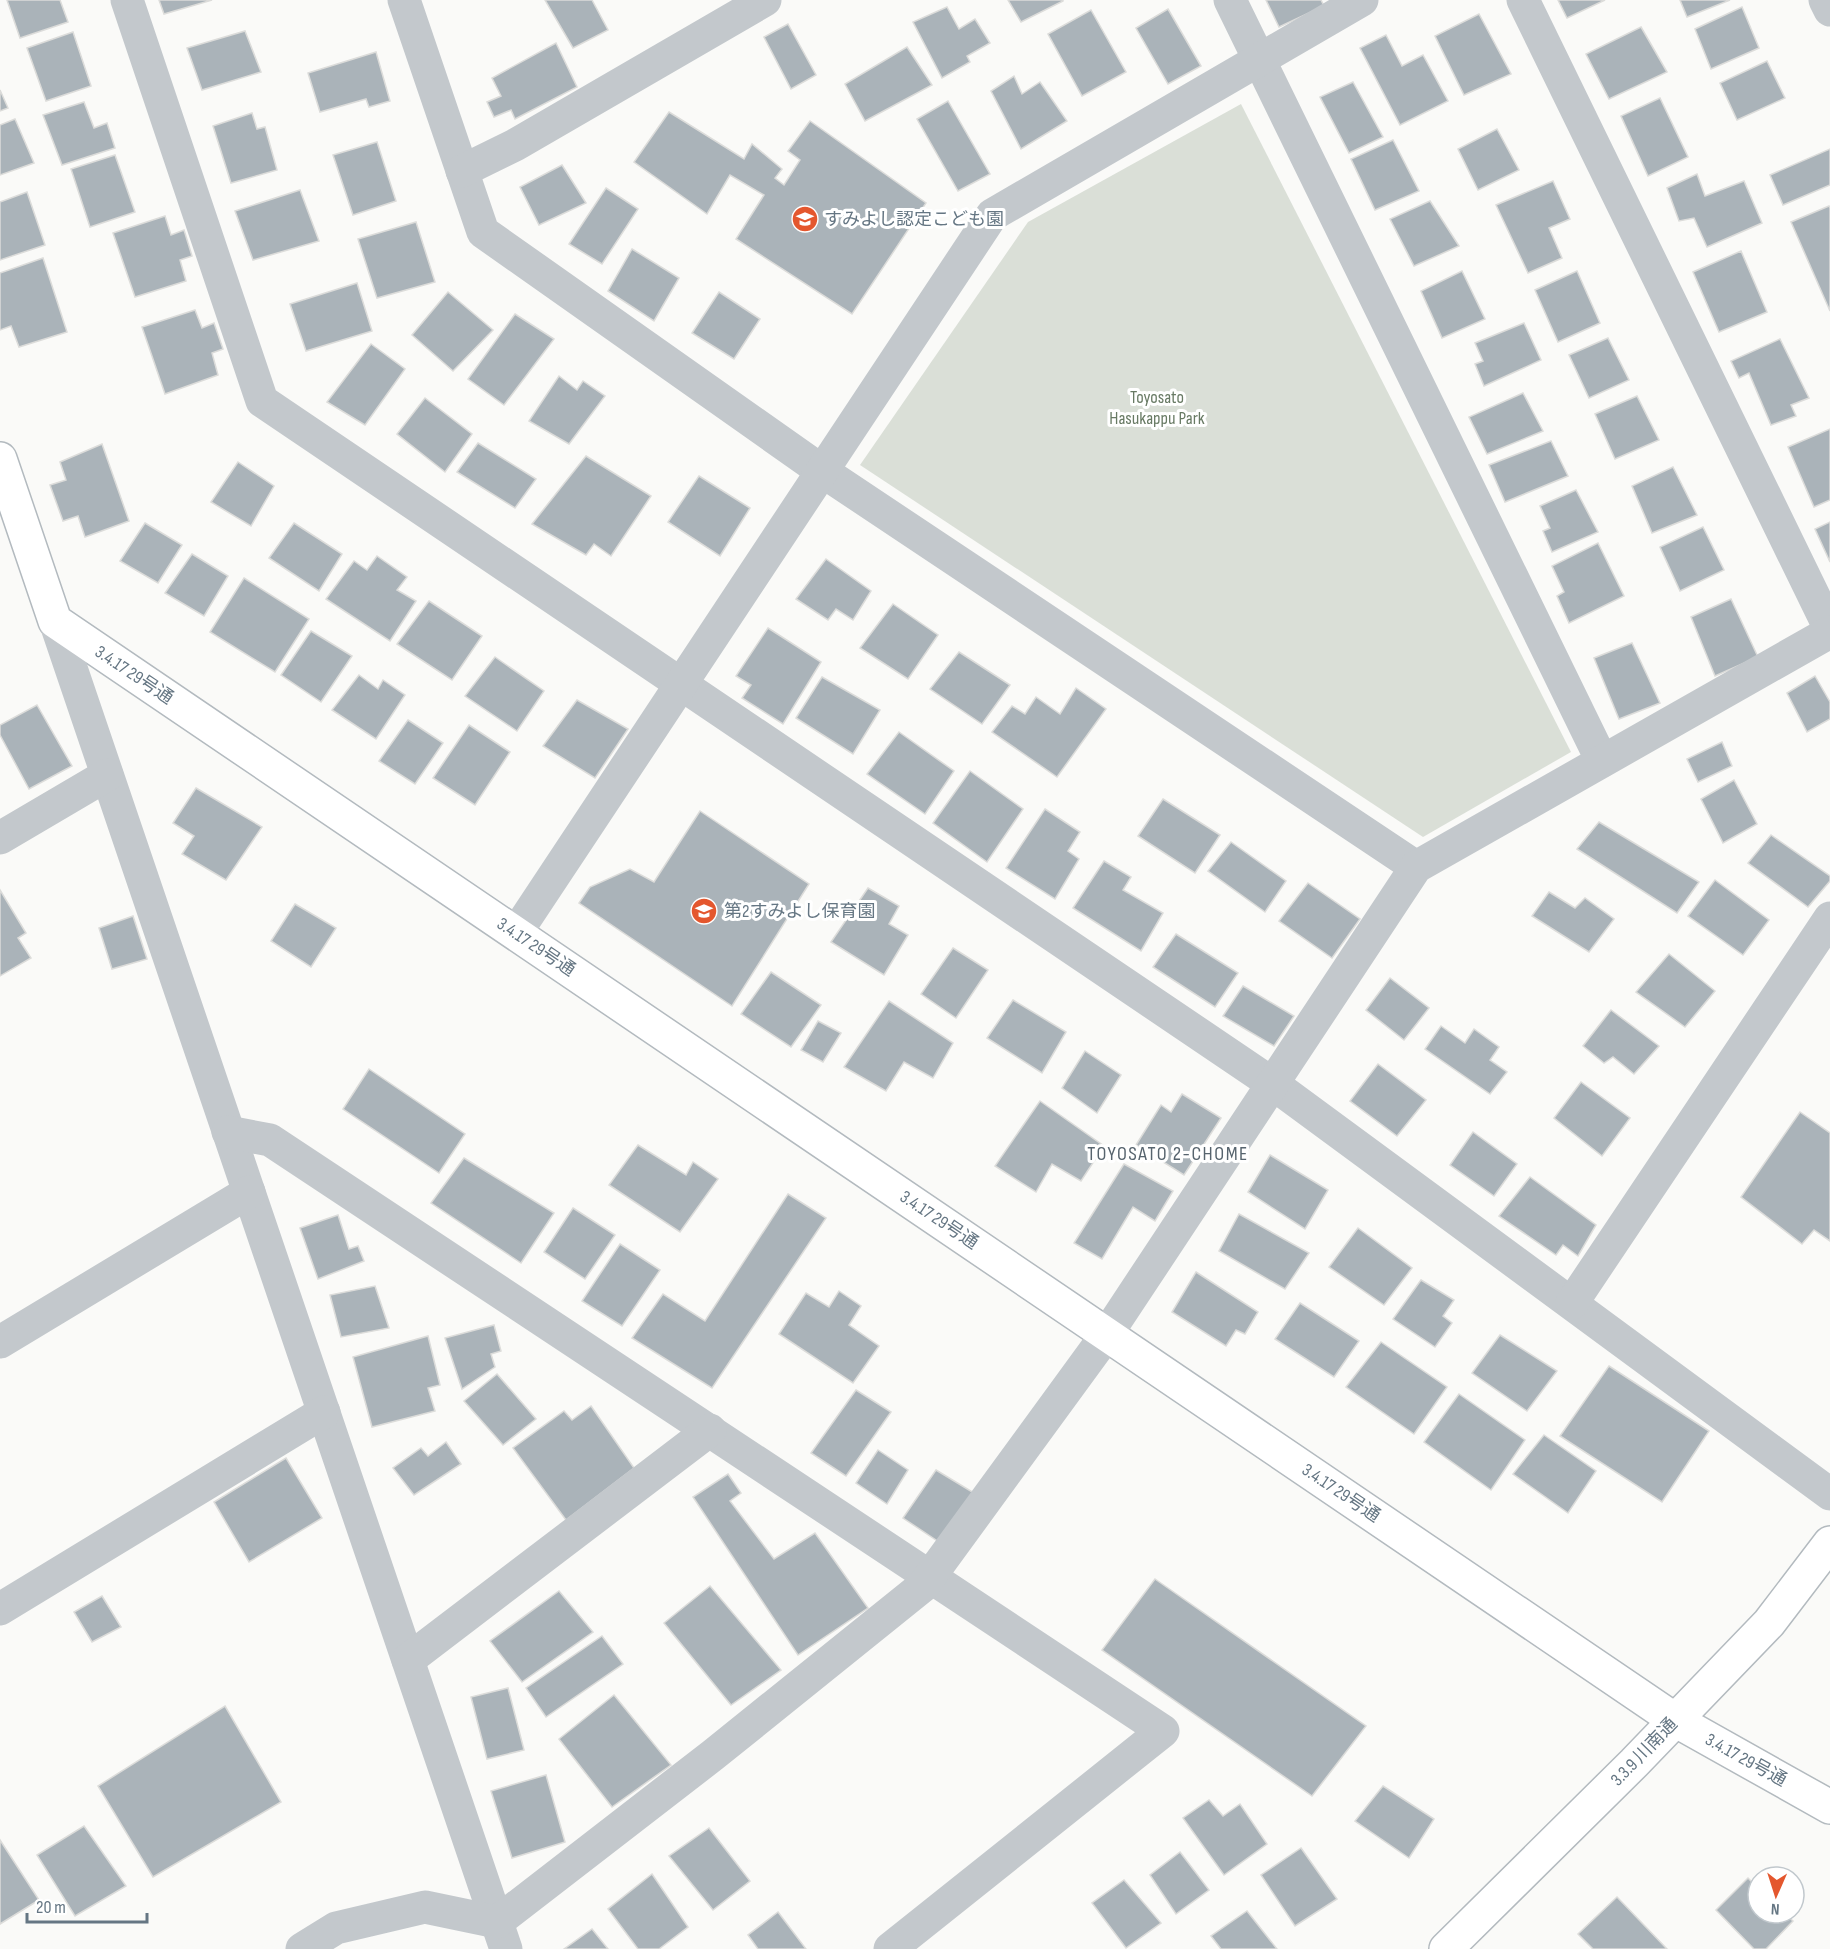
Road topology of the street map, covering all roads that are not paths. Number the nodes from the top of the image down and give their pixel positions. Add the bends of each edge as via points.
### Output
1 (127, 0) edge
2 (404, 0) edge
3 (765, 0) edge
4 (1230, 0) edge
5 (1362, 0) edge
6 (1523, 0) edge
7 (1825, 0) edge
8 (1830, 10) edge
9 (1260, 60) junction
10 (462, 171) junction
11 (0, 459) edge
12 (822, 471) junction
13 (55, 621) junction
14 (1830, 631) edge
15 (680, 686) junction
16 (1602, 761) junction
17 (107, 776) junction
18 (0, 838) edge
19 (1416, 867) junction
20 (1830, 918) edge
21 (516, 933) junction
22 (1273, 1084) junction
23 (228, 1132) junction
24 (249, 1192) junction
25 (1572, 1303) junction
26 (1107, 1334) junction
27 (0, 1342) edge
28 (324, 1412) junction
29 (710, 1430) junction
30 (1830, 1494) edge
31 (1830, 1543) edge
32 (931, 1575) junction
33 (0, 1609) edge
34 (408, 1660) junction
35 (1675, 1720) junction
36 (1830, 1807) edge
37 (502, 1935) edge
38 (302, 1949) edge
39 (890, 1949) edge
40 (1446, 1949) edge

1 - 15 street via 262,401
2 - 10 street
3 - 10 street via 515,145
4 - 9 street
5 - 9 street
6 - 14 street
7 - 8 street
9 - 12 street via 992,215
9 - 16 street
10 - 12 street via 483,232
11 - 13 street
12 - 15 street
12 - 19 street
13 - 17 street
13 - 21 street, 3.4.17 29号通
14 - 16 street
15 - 21 street
15 - 22 street
16 - 19 street
17 - 18 street
17 - 23 street
19 - 22 street
20 - 25 street
21 - 26 street, 3.4.17 29号通
22 - 25 street
22 - 26 street
23 - 24 street
23 - 29 street via 270,1140
24 - 27 street
24 - 28 street
25 - 30 street
26 - 32 street
26 - 35 street, 3.4.17 29号通
28 - 33 street
28 - 34 street
29 - 32 street
29 - 34 street
31 - 35 street, 3.3.9 川南通 via 1769,1623
32 - 37 street via 923,1586 713,1755
32 - 39 street via 1163,1731
34 - 37 street
35 - 36 street, 3.4.17 29号通
35 - 40 street, 3.3.9 川南通
37 - 38 street via 425,1907 336,1928

